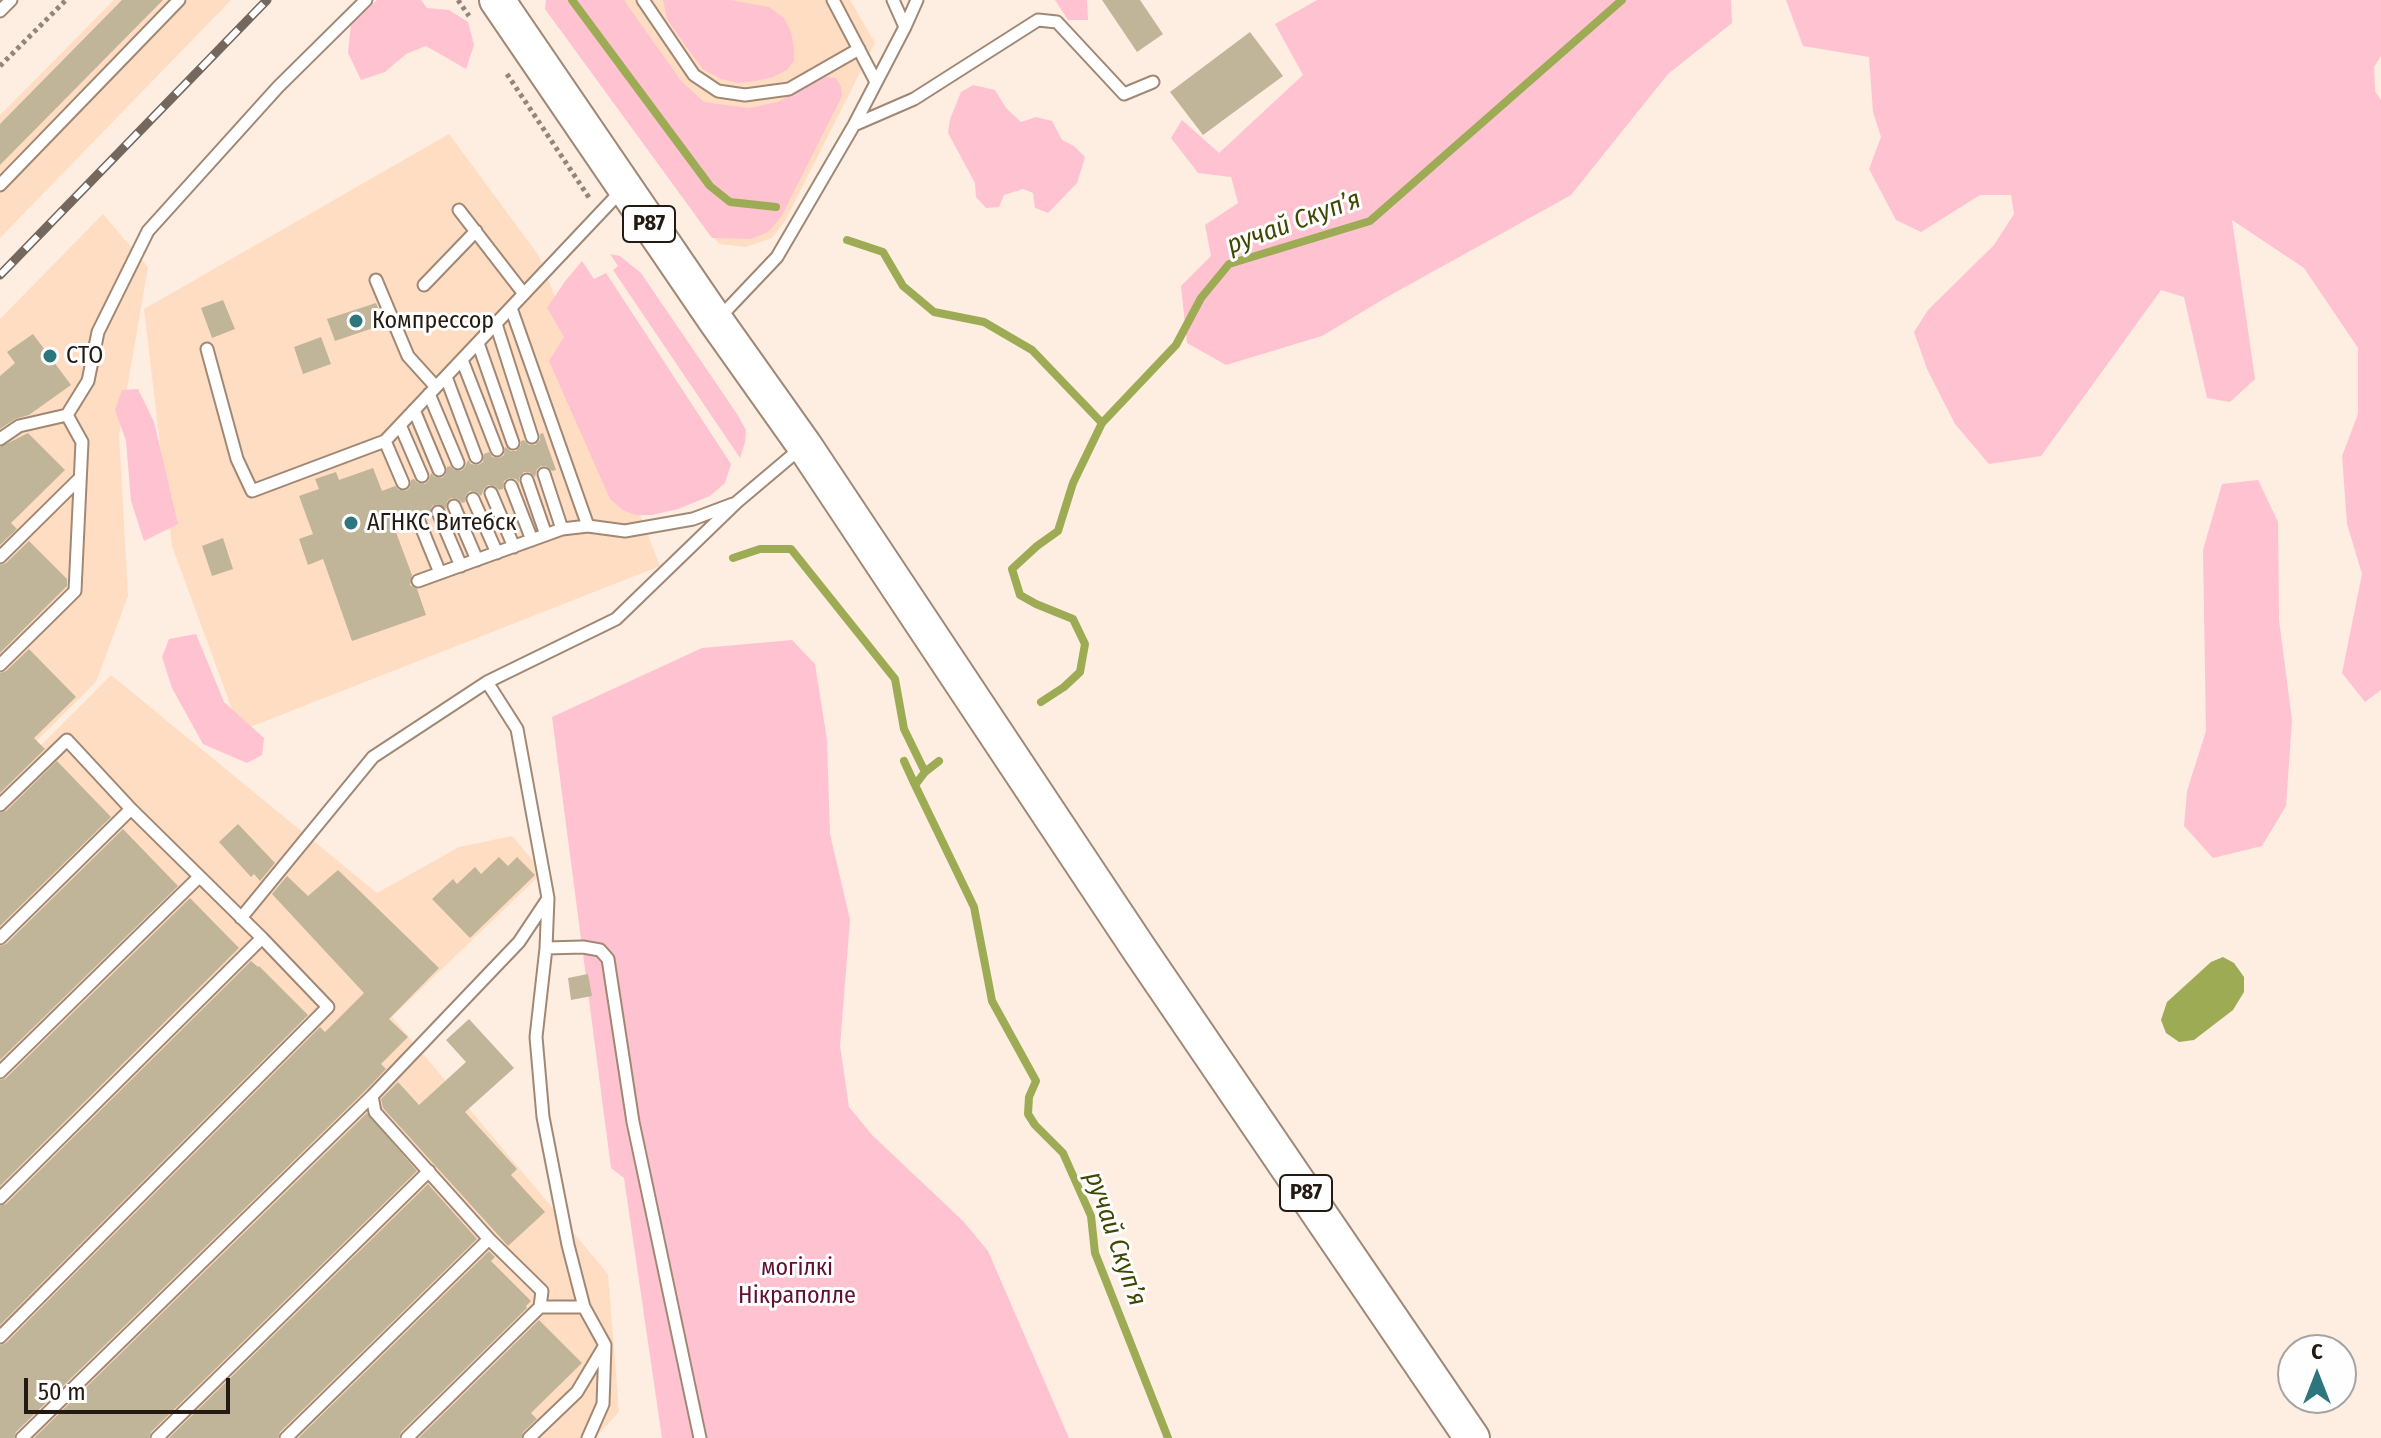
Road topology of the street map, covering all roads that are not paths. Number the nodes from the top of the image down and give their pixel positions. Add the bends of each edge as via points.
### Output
1 (11, 0) edge
2 (179, 0) edge
3 (366, 0) edge
4 (643, 0) edge
5 (833, 0) edge
6 (893, 0) edge
7 (917, 0) edge
8 (0, 11) edge
9 (486, 13) edge
10 (905, 27) junction
11 (859, 49) junction
12 (876, 82) junction
13 (1153, 82) dead end
14 (854, 125) junction
15 (0, 185) edge
16 (624, 188) junction
17 (459, 210) dead end
18 (476, 231) junction
19 (376, 280) dead end
20 (424, 285) dead end
21 (524, 294) junction
22 (511, 308) junction
23 (716, 321) junction
24 (496, 324) junction
25 (478, 343) junction
26 (207, 349) dead end
27 (462, 360) junction
28 (446, 377) junction
29 (433, 391) junction
30 (414, 410) junction
31 (67, 415) junction
32 (400, 425) junction
33 (532, 437) dead end
34 (0, 439) edge
35 (385, 441) junction
36 (513, 443) dead end
37 (804, 445) junction
38 (497, 450) dead end
39 (476, 457) dead end
40 (458, 463) dead end
41 (439, 470) dead end
42 (544, 474) dead end
43 (422, 476) dead end
44 (79, 479) junction
45 (527, 480) dead end
46 (403, 483) dead end
47 (511, 486) dead end
48 (491, 493) dead end
49 (473, 499) dead end
50 (737, 502) junction
51 (454, 506) dead end
52 (438, 512) dead end
53 (418, 519) dead end
54 (588, 526) junction
55 (562, 529) junction
56 (546, 535) junction
57 (532, 540) junction
58 (514, 547) junction
59 (497, 553) junction
60 (0, 557) edge
61 (477, 560) junction
62 (461, 566) junction
63 (440, 573) junction
64 (418, 581) dead end
65 (0, 665) edge
66 (487, 682) junction
67 (0, 805) edge
68 (131, 809) junction
69 (199, 877) junction
70 (548, 898) junction
71 (241, 918) junction
72 (0, 938) edge
73 (262, 938) junction
74 (546, 948) junction
75 (0, 1072) edge
76 (372, 1096) junction
77 (429, 1171) junction
78 (0, 1198) edge
79 (489, 1239) junction
80 (540, 1307) junction
81 (584, 1307) junction
82 (0, 1337) edge
83 (605, 1345) junction
84 (22, 1438) edge
85 (157, 1438) edge
86 (286, 1438) edge
87 (407, 1438) edge
88 (529, 1438) edge
89 (588, 1438) edge
90 (700, 1438) edge
91 (1472, 1438) edge

1 - 8 lane
2 - 15 lane
3 - 31 lane via 278,87 148,231 98,332 88,381
4 - 11 lane via 694,75 718,91 745,95 789,89
5 - 11 lane
6 - 10 lane
7 - 10 lane
9 - 16 main road, Р87
10 - 12 lane
11 - 12 lane
12 - 14 lane
13 - 14 lane via 1124,94 1057,22 1038,20 914,99
14 - 23 lane via 777,257
16 - 21 lane
16 - 23 main road, Р87
17 - 18 lane
18 - 20 lane
18 - 21 lane
19 - 29 lane via 408,356
21 - 22 lane
22 - 24 lane
22 - 54 lane
23 - 37 main road, Р87
24 - 25 lane
24 - 33 lane
25 - 27 lane
25 - 36 lane
26 - 35 lane via 237,459 252,491
27 - 28 lane
27 - 38 lane
28 - 29 lane
28 - 39 lane
29 - 30 lane
29 - 40 lane
30 - 32 lane
30 - 41 lane
31 - 34 lane via 19,426
31 - 44 lane via 82,442
32 - 35 lane
32 - 43 lane
35 - 46 lane
37 - 50 lane
37 - 91 main road, Р87
42 - 55 lane
44 - 60 lane
44 - 65 lane via 75,591
45 - 56 lane
47 - 57 lane
48 - 58 lane
49 - 59 lane
50 - 54 lane via 693,519 625,531
50 - 66 lane via 616,619
51 - 61 lane
52 - 62 lane
53 - 63 lane
54 - 55 lane
55 - 56 lane
56 - 57 lane
57 - 58 lane
58 - 59 lane
59 - 61 lane
61 - 62 lane
62 - 63 lane
63 - 64 lane
66 - 70 lane via 517,729
66 - 71 lane via 373,757
67 - 68 lane via 67,740
68 - 69 lane
68 - 72 lane
69 - 71 lane
69 - 75 lane
70 - 74 lane
70 - 76 lane via 519,942
71 - 73 lane
73 - 78 lane
73 - 82 lane via 328,1007
74 - 81 lane via 536,1037 543,1117
74 - 90 lane via 600,950 608,959 633,1122
76 - 77 lane via 375,1112
76 - 84 lane
77 - 79 lane
77 - 85 lane
79 - 80 lane via 542,1291
79 - 86 lane
80 - 81 lane
80 - 87 lane
81 - 83 lane
83 - 88 lane via 577,1392
83 - 89 lane via 603,1404

